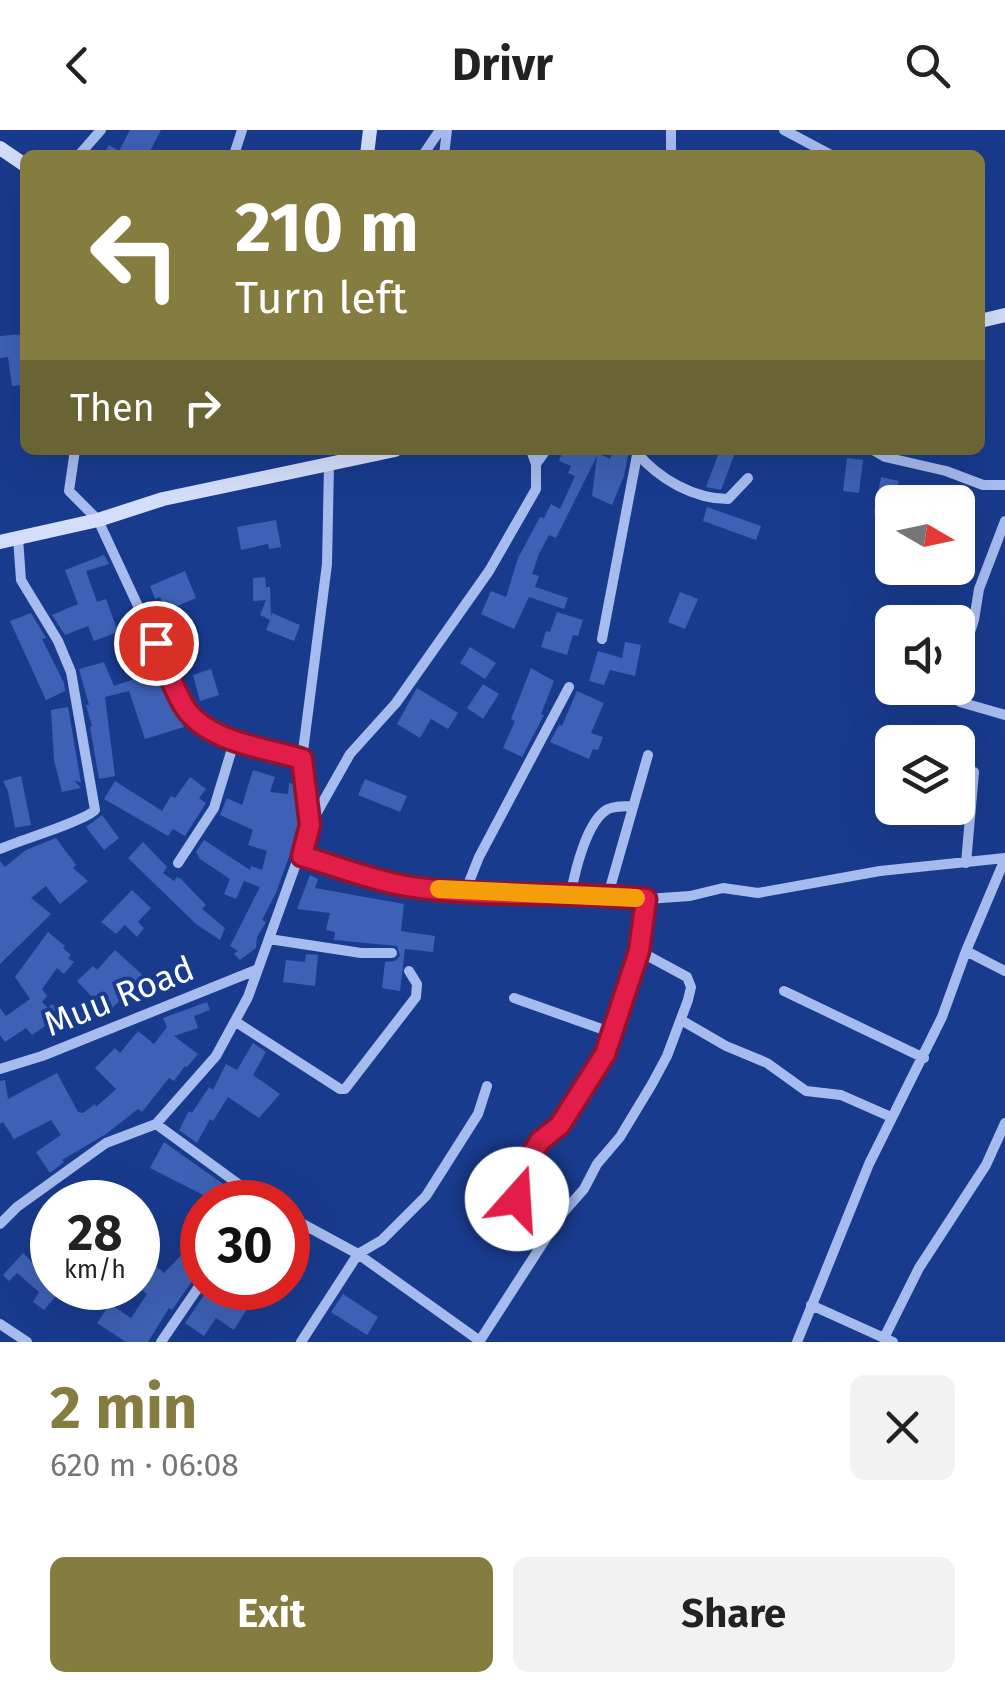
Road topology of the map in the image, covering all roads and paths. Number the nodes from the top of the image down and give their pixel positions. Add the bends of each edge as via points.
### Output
1 (100, 130) edge
2 (443, 130) edge
3 (784, 130) edge
4 (83, 150) edge
5 (427, 150) edge
6 (822, 150) edge
7 (74, 455) edge
8 (533, 455) edge
9 (542, 455) edge
10 (637, 455) edge
11 (641, 455) edge
12 (876, 455) edge
13 (330, 457) edge
14 (536, 464) junction
15 (748, 478) dead end
16 (1005, 485) edge
17 (98, 520) junction
18 (1005, 521) edge
19 (18, 538) junction
20 (0, 542) edge
21 (602, 639) dead end
22 (569, 687) dead end
23 (1005, 715) edge
24 (236, 739) junction
25 (648, 755) dead end
26 (302, 759) junction
27 (633, 806) junction
28 (310, 825) junction
29 (969, 825) edge
30 (0, 849) edge
31 (302, 856) junction
32 (1005, 859) edge
33 (178, 863) dead end
34 (966, 863) junction
35 (464, 892) junction
36 (572, 893) junction
37 (608, 894) junction
38 (646, 899) junction
39 (268, 939) junction
40 (966, 950) junction
41 (639, 951) junction
42 (392, 953) dead end
43 (256, 970) junction
44 (409, 971) dead end
45 (1005, 972) edge
46 (784, 991) dead end
47 (514, 998) dead end
48 (681, 1020) junction
49 (236, 1022) junction
50 (613, 1033) junction
51 (924, 1058) junction
52 (0, 1069) edge
53 (487, 1086) dead end
54 (892, 1117) junction
55 (156, 1124) junction
56 (1005, 1124) edge
57 (230, 1180) edge
58 (0, 1224) edge
59 (556, 1224) junction
60 (310, 1228) edge
61 (358, 1254) junction
62 (811, 1305) junction
63 (182, 1310) edge
64 (0, 1324) edge
65 (889, 1340) edge
66 (27, 1342) edge
67 (160, 1342) edge
68 (301, 1342) edge
69 (480, 1342) edge
70 (798, 1342) edge

1 - 4 street
2 - 5 street
3 - 6 street
7 - 17 street via 69,492
8 - 14 street
9 - 14 street
10 - 21 street
11 - 15 street via 670,481 713,499 728,499
12 - 16 street
13 - 17 main road
13 - 26 street via 326,564
14 - 28 street via 536,488 489,570 396,703 350,754
17 - 19 main road
17 - 24 street via 185,707 212,732
18 - 23 street via 980,588 958,692 960,702
19 - 20 main road
19 - 30 street via 20,580 71,672 95,810
22 - 35 street
24 - 26 street
24 - 33 street via 214,808
25 - 27 street
26 - 28 street
27 - 36 street via 610,808 599,818 580,854
27 - 37 street
28 - 31 street
29 - 34 street
31 - 35 street via 405,886
31 - 39 street
32 - 34 street
32 - 40 street
34 - 38 street via 758,892 723,888
35 - 36 street
36 - 37 street
37 - 38 street
38 - 41 street
39 - 42 street
39 - 43 street
40 - 45 street
40 - 51 street
41 - 48 street via 687,978 691,987
41 - 50 street
43 - 49 street
43 - 52 street, Muu Road
44 - 49 street via 416,997 345,1089
46 - 51 street
47 - 50 street
48 - 54 street via 806,1090 841,1094
48 - 59 street via 620,1138
49 - 55 street via 216,1056
50 - 59 street via 586,1086 517,1178 517,1199
51 - 54 street
53 - 61 street via 478,1114 426,1196
54 - 62 street
55 - 57 street
55 - 58 street via 106,1143
56 - 65 street via 919,1268
59 - 69 street
60 - 61 street
61 - 68 street
61 - 69 street
62 - 65 street
62 - 70 street
63 - 67 street
64 - 66 street

